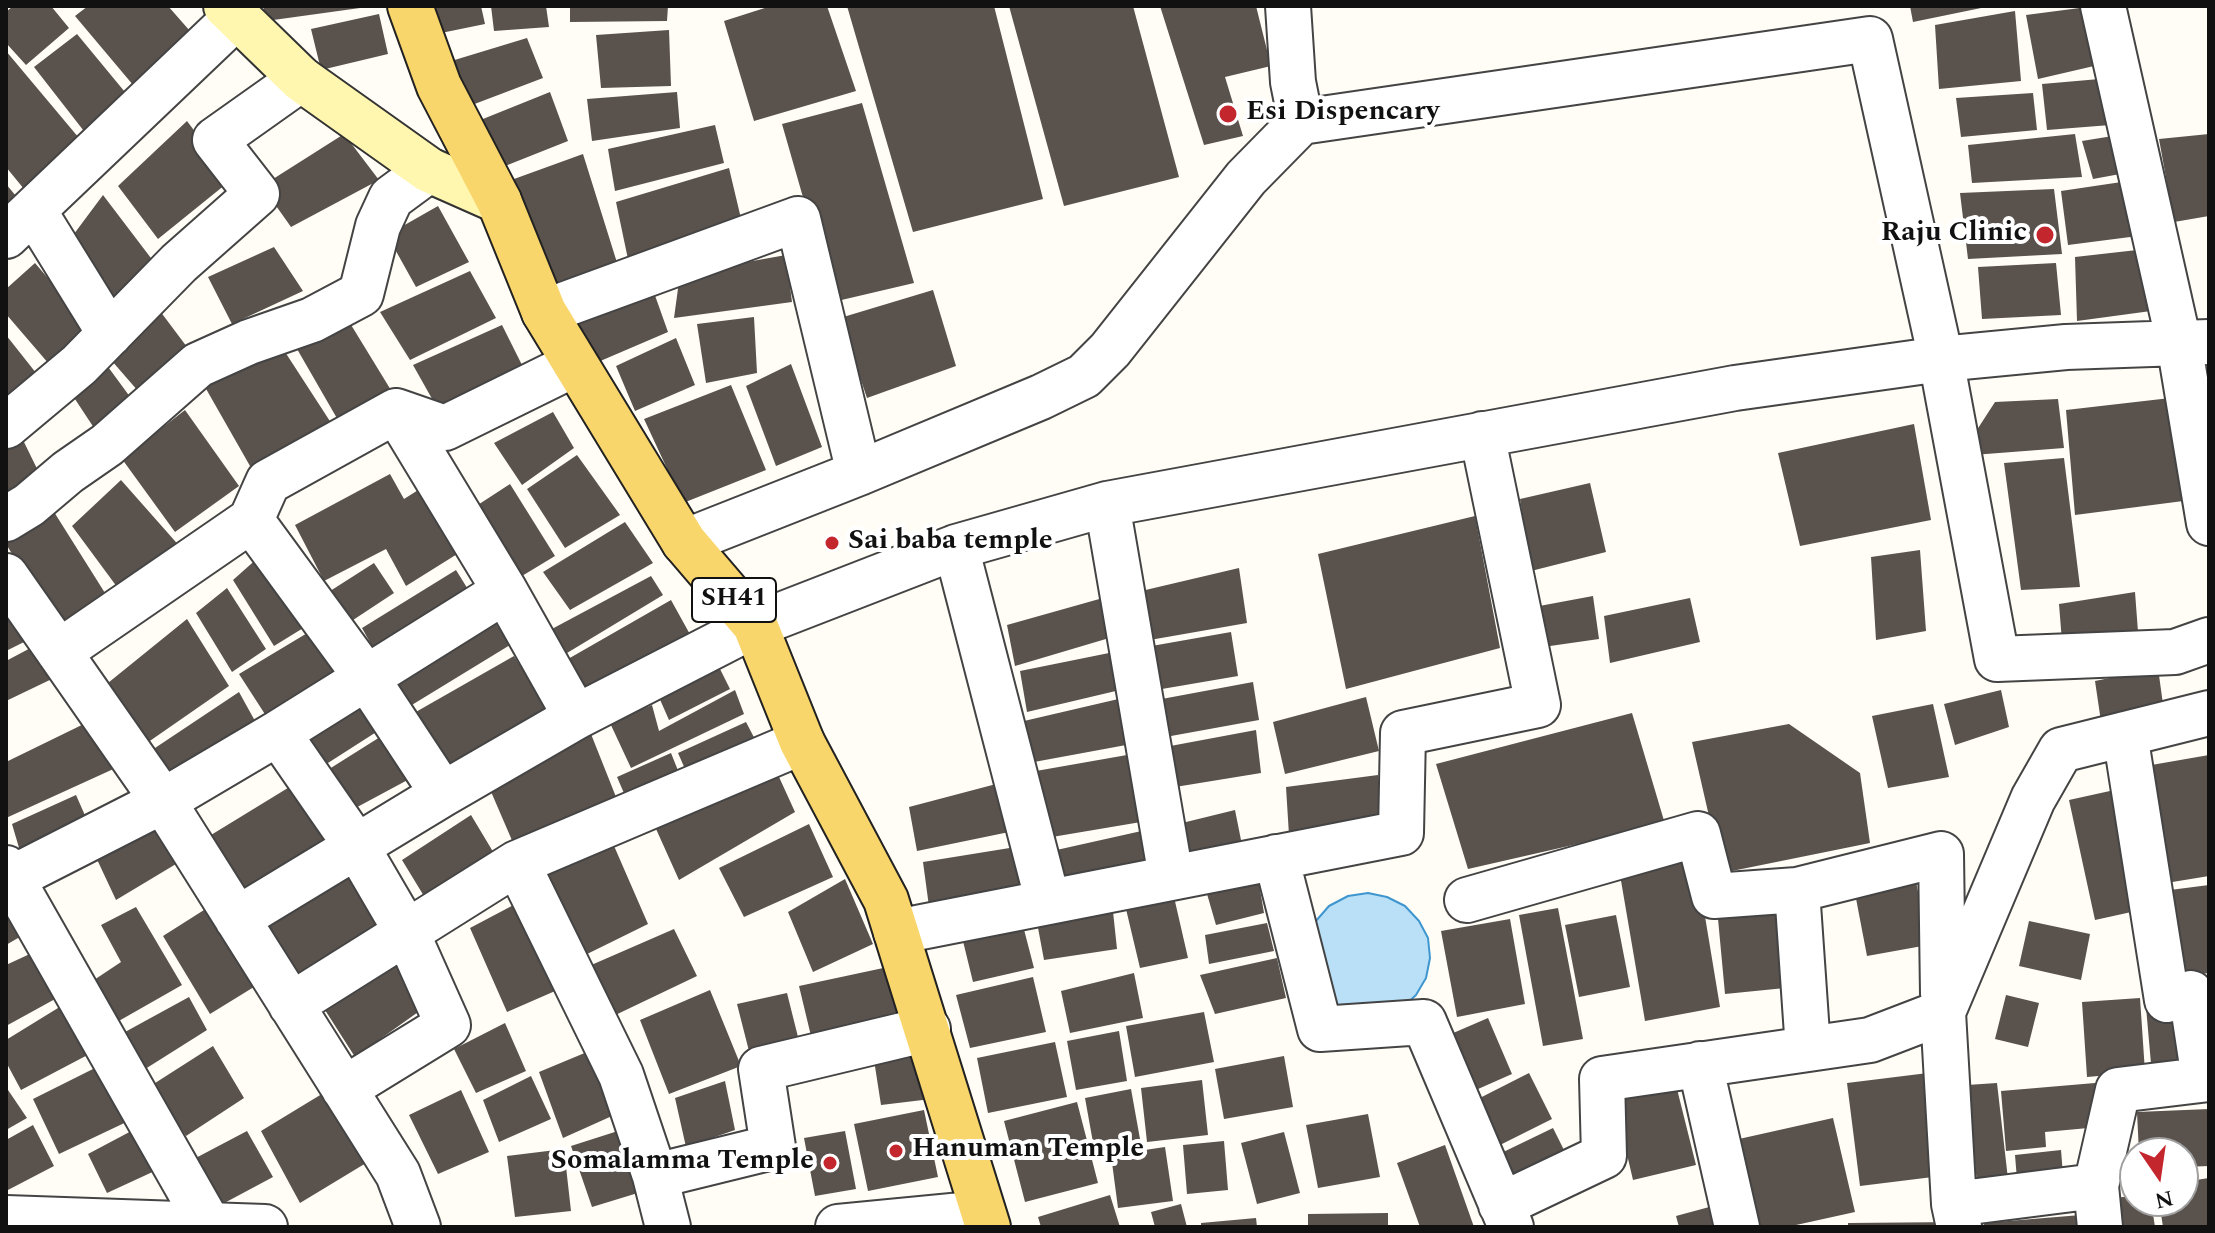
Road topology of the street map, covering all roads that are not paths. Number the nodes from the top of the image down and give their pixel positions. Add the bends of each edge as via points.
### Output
1 (410, 6) edge
2 (1288, 6) edge
3 (2103, 6) edge
4 (232, 11) edge
5 (1866, 22) edge
6 (301, 79) junction
7 (1301, 122) junction
8 (429, 170) junction
9 (499, 201) junction
10 (20, 224) edge
11 (544, 312) junction
12 (110, 334) junction
13 (2194, 342) edge
14 (1941, 359) junction
15 (575, 364) junction
16 (396, 411) junction
17 (6, 426) edge
18 (1482, 434) junction
19 (859, 473) junction
20 (1107, 504) junction
21 (6, 519) edge
22 (251, 520) junction
23 (2209, 523) edge
24 (684, 542) junction
25 (956, 547) junction
26 (6, 576) edge
27 (505, 591) junction
28 (755, 625) junction
29 (2209, 640) edge
30 (59, 652) junction
31 (366, 677) junction
32 (2209, 713) edge
33 (576, 717) junction
34 (278, 733) junction
35 (2125, 734) junction
36 (802, 742) junction
37 (443, 794) junction
38 (163, 801) junction
39 (357, 847) junction
40 (1276, 857) junction
41 (517, 863) junction
42 (9, 873) edge
43 (1171, 877) junction
44 (1797, 890) junction
45 (1467, 900) dead end
46 (1048, 902) junction
47 (237, 919) junction
48 (406, 931) junction
49 (896, 932) junction
50 (291, 1005) junction
51 (1943, 1012) junction
52 (928, 1029) junction
53 (1808, 1049) junction
54 (1700, 1064) junction
55 (2206, 1079) edge
56 (344, 1089) junction
57 (655, 1176) junction
58 (2098, 1206) edge
59 (1957, 1215) edge
60 (1506, 1216) edge
61 (6, 1218) edge
62 (985, 1220) edge
63 (209, 1225) junction
64 (265, 1227) edge
65 (418, 1227) edge
66 (668, 1227) edge
67 (838, 1227) edge
68 (1737, 1227) edge

1 - 9 main road, SH41 via 439,86
2 - 7 street
3 - 13 street
4 - 6 street
4 - 10 street
5 - 7 street
5 - 14 street
6 - 8 street
6 - 12 street via 215,140 257,194
7 - 19 street via 1246,178 1084,376
8 - 9 street
8 - 21 street via 391,198 378,226 361,294 312,320 198,365 107,445
9 - 11 main road, SH41
10 - 12 street
11 - 15 main road, SH41
11 - 19 street via 798,219
12 - 17 street
13 - 14 street
13 - 23 street
14 - 18 street via 1735,388
14 - 29 street via 1997,659 2175,652
15 - 16 street via 445,428
15 - 24 main road, SH41
16 - 22 street via 268,482
16 - 27 street
18 - 20 street
18 - 40 street via 1538,705 1403,733 1401,833
19 - 24 street
20 - 25 street
20 - 43 street
22 - 30 street
22 - 31 street
24 - 28 main road, SH41
25 - 28 street
25 - 46 street
26 - 30 street
27 - 31 street
27 - 33 street
28 - 33 street
28 - 36 main road, SH41
30 - 38 street
31 - 34 street
31 - 37 street
32 - 35 street
33 - 37 street
34 - 38 street
34 - 39 street
35 - 51 street via 2061,750 2033,799
35 - 55 street via 2167,1000 2191,993
36 - 41 street
36 - 49 main road, SH41 via 886,900
37 - 39 street
38 - 42 street
38 - 47 street
39 - 47 street
39 - 48 street
40 - 43 street
40 - 60 street via 1320,1029 1424,1022
41 - 48 street
41 - 57 street via 621,1075
42 - 63 street
43 - 46 street
44 - 45 street via 1714,896 1698,834
44 - 51 street via 1941,854
44 - 53 street
46 - 49 street
47 - 50 street
48 - 50 street
48 - 56 street via 448,1025
49 - 52 main road, SH41
50 - 56 street
51 - 53 street via 1870,1040
51 - 59 street
52 - 57 street via 761,1069 773,1147
52 - 62 main road, SH41
53 - 54 street
54 - 60 street via 1602,1079 1604,1156
54 - 68 street
55 - 58 street via 2118,1090
56 - 65 street via 398,1174
57 - 66 street
58 - 59 street
61 - 63 street
62 - 67 street
63 - 64 street

